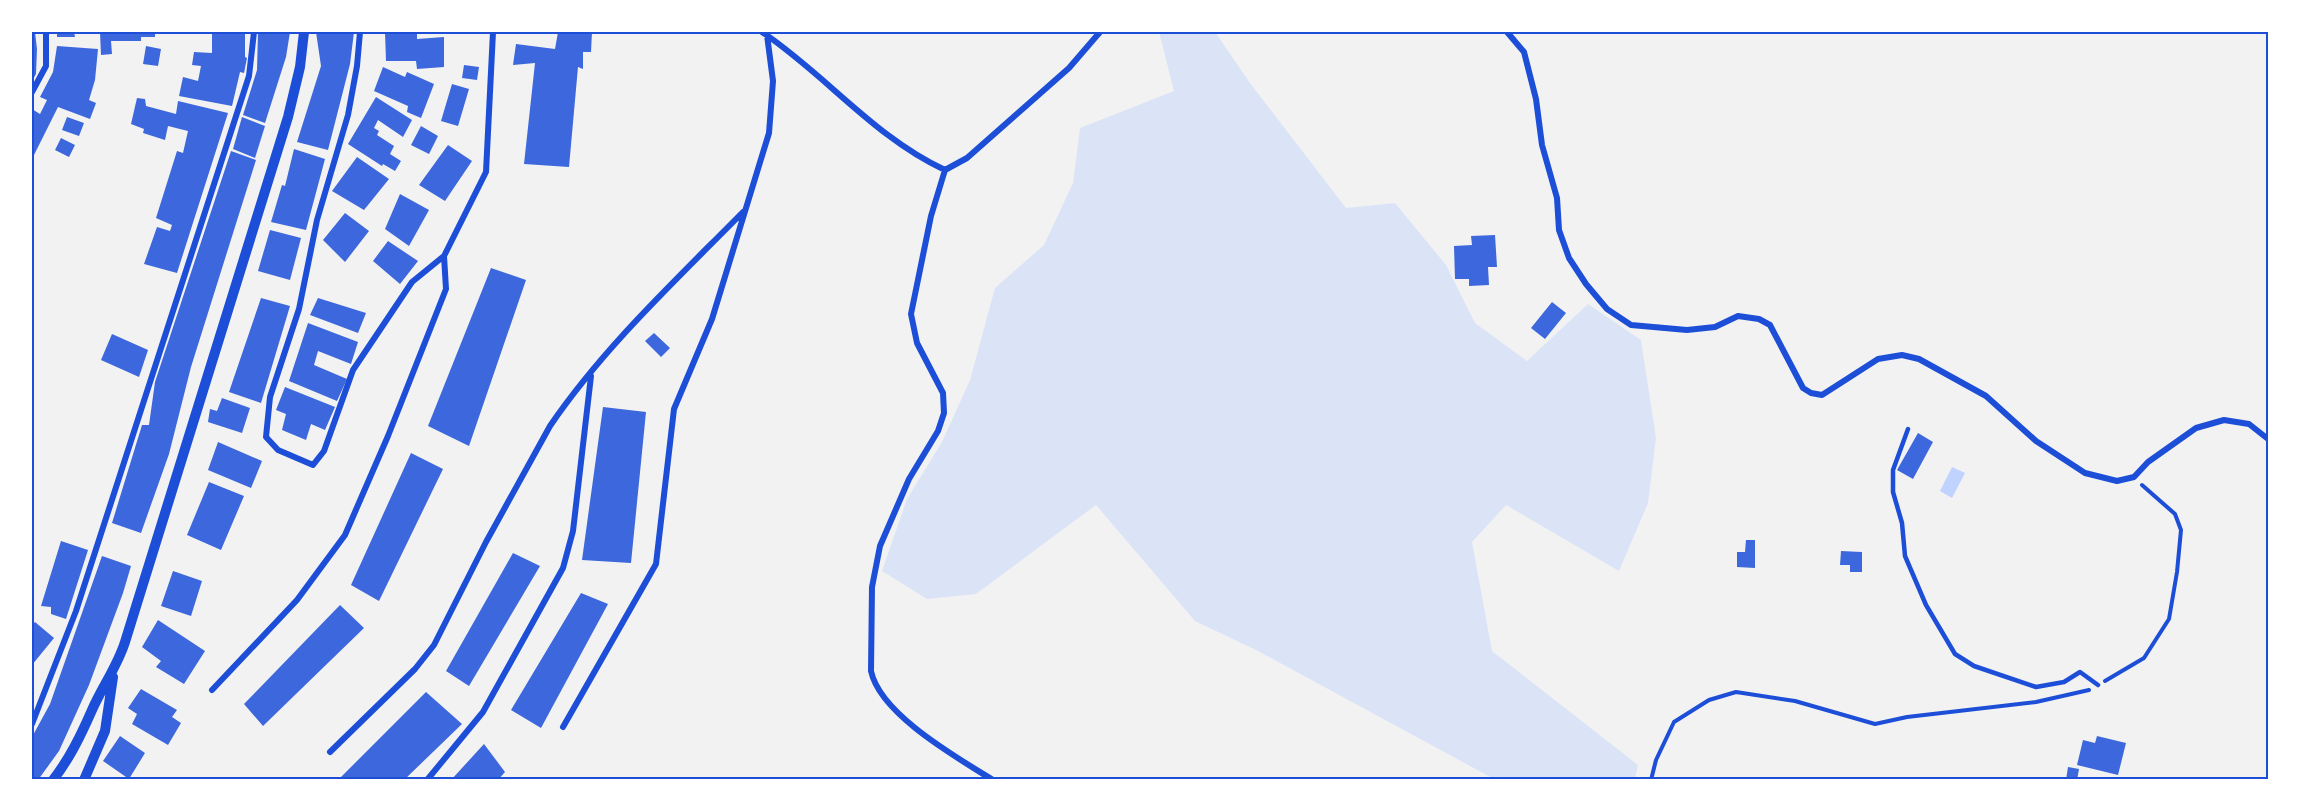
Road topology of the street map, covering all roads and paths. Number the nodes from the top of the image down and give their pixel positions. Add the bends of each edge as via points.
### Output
1 (46, 32) edge
2 (254, 32) edge
3 (304, 32) edge
4 (360, 32) edge
5 (494, 32) edge
6 (1100, 32) edge
7 (1507, 32) edge
8 (765, 33) edge
9 (32, 92) edge
10 (945, 170) junction
11 (744, 212) junction
12 (444, 256) junction
13 (591, 375) junction
14 (1908, 429) dead end
15 (2268, 439) edge
16 (113, 672) junction
17 (2098, 685) dead end
18 (212, 690) dead end
19 (32, 724) edge
20 (563, 727) dead end
21 (330, 752) dead end
22 (53, 780) edge
23 (84, 780) edge
24 (427, 780) edge
25 (993, 780) edge

1 - 9 street via 46,66
2 - 19 street via 249,76 76,611
3 - 16 street via 297,82 285,126
4 - 12 street via 348,115 318,220 299,309 270,397 266,437 278,450 313,465 324,450 352,370 412,282
5 - 12 street via 486,172
6 - 10 street via 1069,68 967,158
7 - 15 street via 1524,52 1557,198 1559,230 1569,258 1607,309 1631,325 1687,330 1715,327 1738,316 1759,319 1770,326 1803,388 1822,395 1878,359 1902,355 1919,359 1986,396 2036,441 2085,473 2117,481 2134,477 2148,462 2196,428 2224,420 2250,424
8 - 10 street via 895,142
8 - 11 street via 773,81 771,118 763,159
10 - 25 street via 931,216 911,314 917,343 943,393 944,413 880,546 873,579 870,664 874,683 894,708
11 - 13 street via 627,332
11 - 20 street via 712,320 674,409 656,564
12 - 18 street via 446,289 345,535 297,600
13 - 21 street via 550,426 434,645
13 - 24 street via 573,531 563,568 483,712
14 - 17 lane via 1893,470 1893,492 1902,523 1905,556 1926,605 1955,654 1974,666 2036,687 2064,682 2080,672
16 - 22 street via 84,731
16 - 23 street via 105,731

